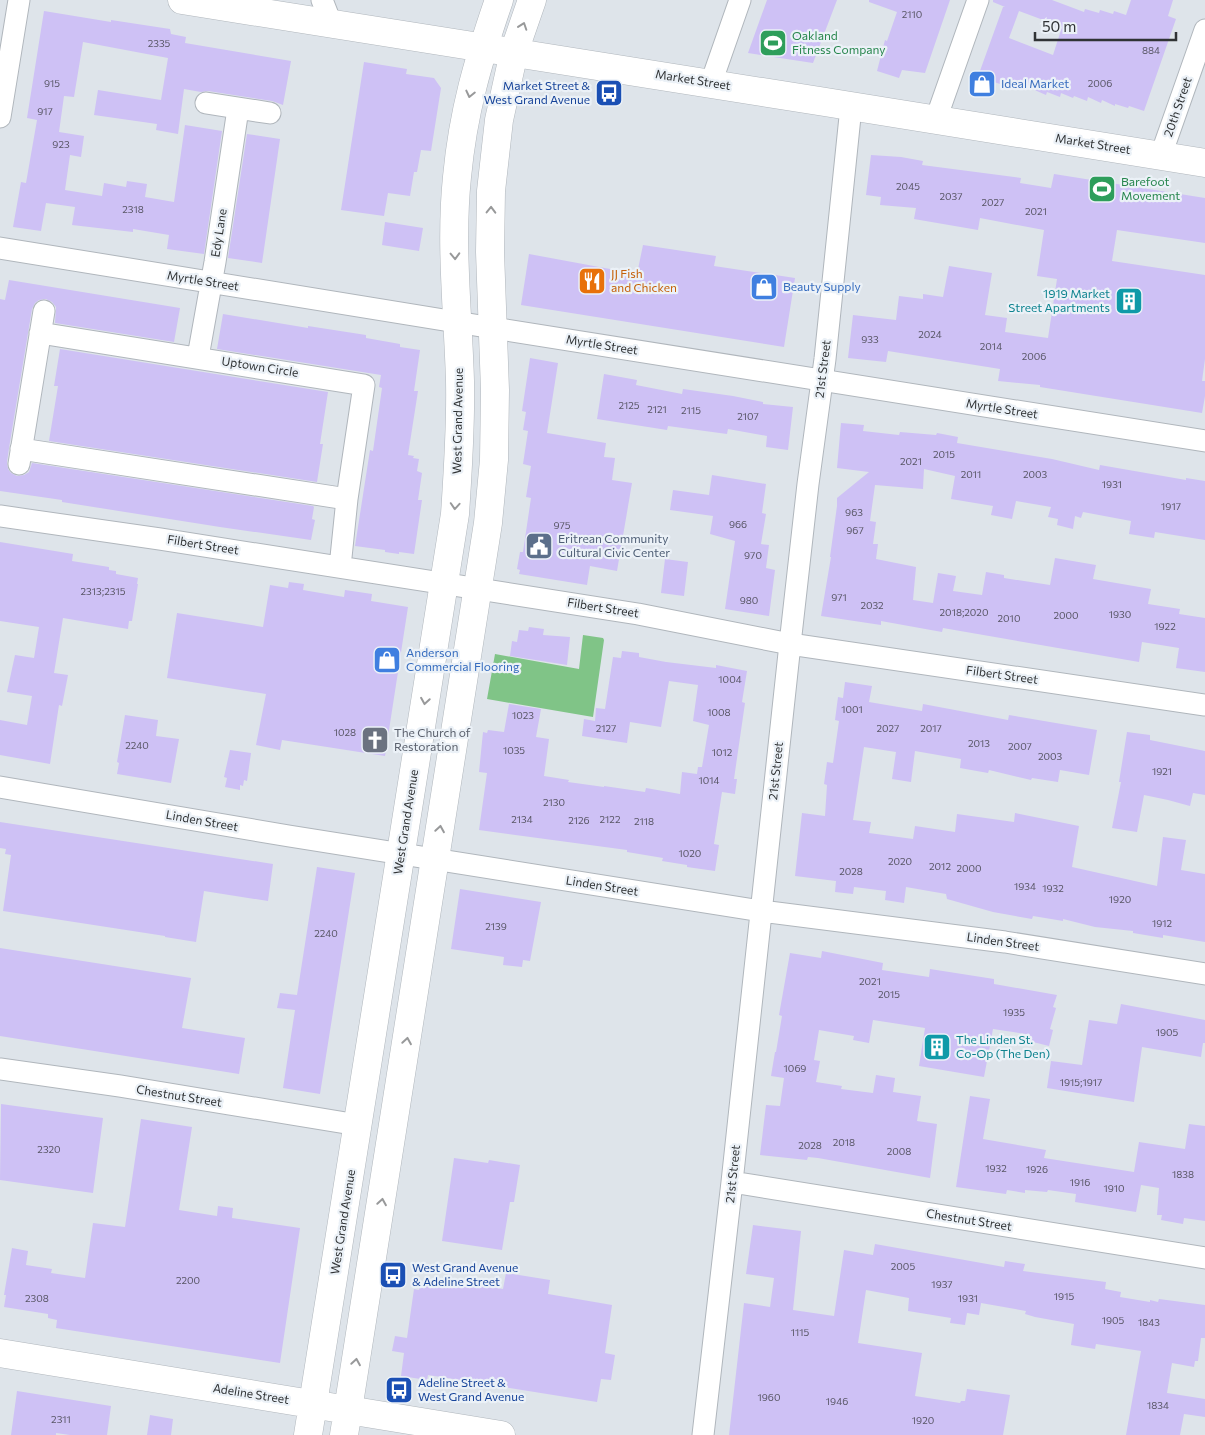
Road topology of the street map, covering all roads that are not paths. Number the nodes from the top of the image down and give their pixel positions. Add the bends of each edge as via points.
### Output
1 (19, 0) edge
2 (182, 0) edge
3 (499, 0) edge
4 (532, 0) edge
5 (740, 0) edge
6 (978, 0) edge
7 (327, 11) edge
8 (1205, 30) edge
9 (482, 47) junction
10 (514, 52) junction
11 (711, 83) junction
12 (206, 103) dead end
13 (852, 107) junction
14 (238, 108) junction
15 (270, 113) dead end
16 (0, 117) edge
17 (936, 120) junction
18 (1162, 155) junction
19 (1205, 162) edge
20 (0, 248) edge
21 (211, 282) junction
22 (44, 311) dead end
23 (458, 322) junction
24 (493, 328) junction
25 (40, 333) junction
26 (198, 357) junction
27 (822, 380) junction
28 (1205, 441) edge
29 (347, 499) junction
30 (0, 516) edge
31 (340, 567) junction
32 (444, 583) junction
33 (478, 588) junction
34 (790, 644) junction
35 (1205, 705) edge
36 (0, 787) edge
37 (401, 854) junction
38 (435, 859) junction
39 (761, 911) junction
40 (1205, 974) edge
41 (0, 1070) edge
42 (358, 1125) junction
43 (732, 1182) junction
44 (1205, 1258) edge
45 (0, 1353) edge
46 (313, 1405) junction
47 (346, 1423) edge
48 (308, 1435) edge
49 (501, 1435) edge
50 (703, 1435) edge

1 - 16 street
2 - 7 main road, Market Street
3 - 9 main road, West Grand Avenue
10 -> 4 main road
5 - 11 street
6 - 17 street
7 - 9 main road, Market Street
8 - 18 street, 20th Street
9 - 10 main road, Market Street
9 -> 23 main road, West Grand Avenue via 465,114 457,178
10 - 11 main road, Market Street
24 -> 10 main road via 491,191 499,120
11 - 13 main road, Market Street
12 - 14 street
13 - 17 main road, Market Street
13 - 27 street, 21st Street
14 - 15 street
14 - 21 street, Edy Lane
17 - 18 main road, Market Street
18 - 19 main road, Market Street
20 - 21 street, Myrtle Street
21 - 23 street, Myrtle Street
21 - 26 street, Edy Lane
22 - 25 street
23 - 24 street, Myrtle Street
23 -> 32 main road, West Grand Avenue via 460,445 455,514
24 - 27 street, Myrtle Street
24 - 33 main road via 494,460
25 - 26 street, Uptown Circle
25 - 29 street via 20,457
26 - 29 street, Uptown Circle via 364,384
27 - 28 street, Myrtle Street
27 - 34 street, 21st Street
29 - 31 street, Uptown Circle
30 - 31 street, Filbert Street
31 - 32 street, Filbert Street
32 - 33 street, Filbert Street
32 -> 37 main road, West Grand Avenue
33 - 34 street, Filbert Street via 638,614
38 -> 33 main road
34 - 35 street, Filbert Street
34 - 39 street, 21st Street
36 - 37 street, Linden Street
37 - 38 street, Linden Street
37 - 42 main road, West Grand Avenue
38 - 39 street, Linden Street
47 -> 38 main road
39 - 40 street, Linden Street via 1005,942
39 - 43 street, 21st Street
41 - 42 street, Chestnut Street
42 - 46 main road, West Grand Avenue
43 - 44 street, Chestnut Street
43 - 50 street, 21st Street
45 - 46 main road, Adeline Street
46 - 47 main road, Adeline Street
46 - 48 main road, West Grand Avenue
47 - 49 main road, Adeline Street

